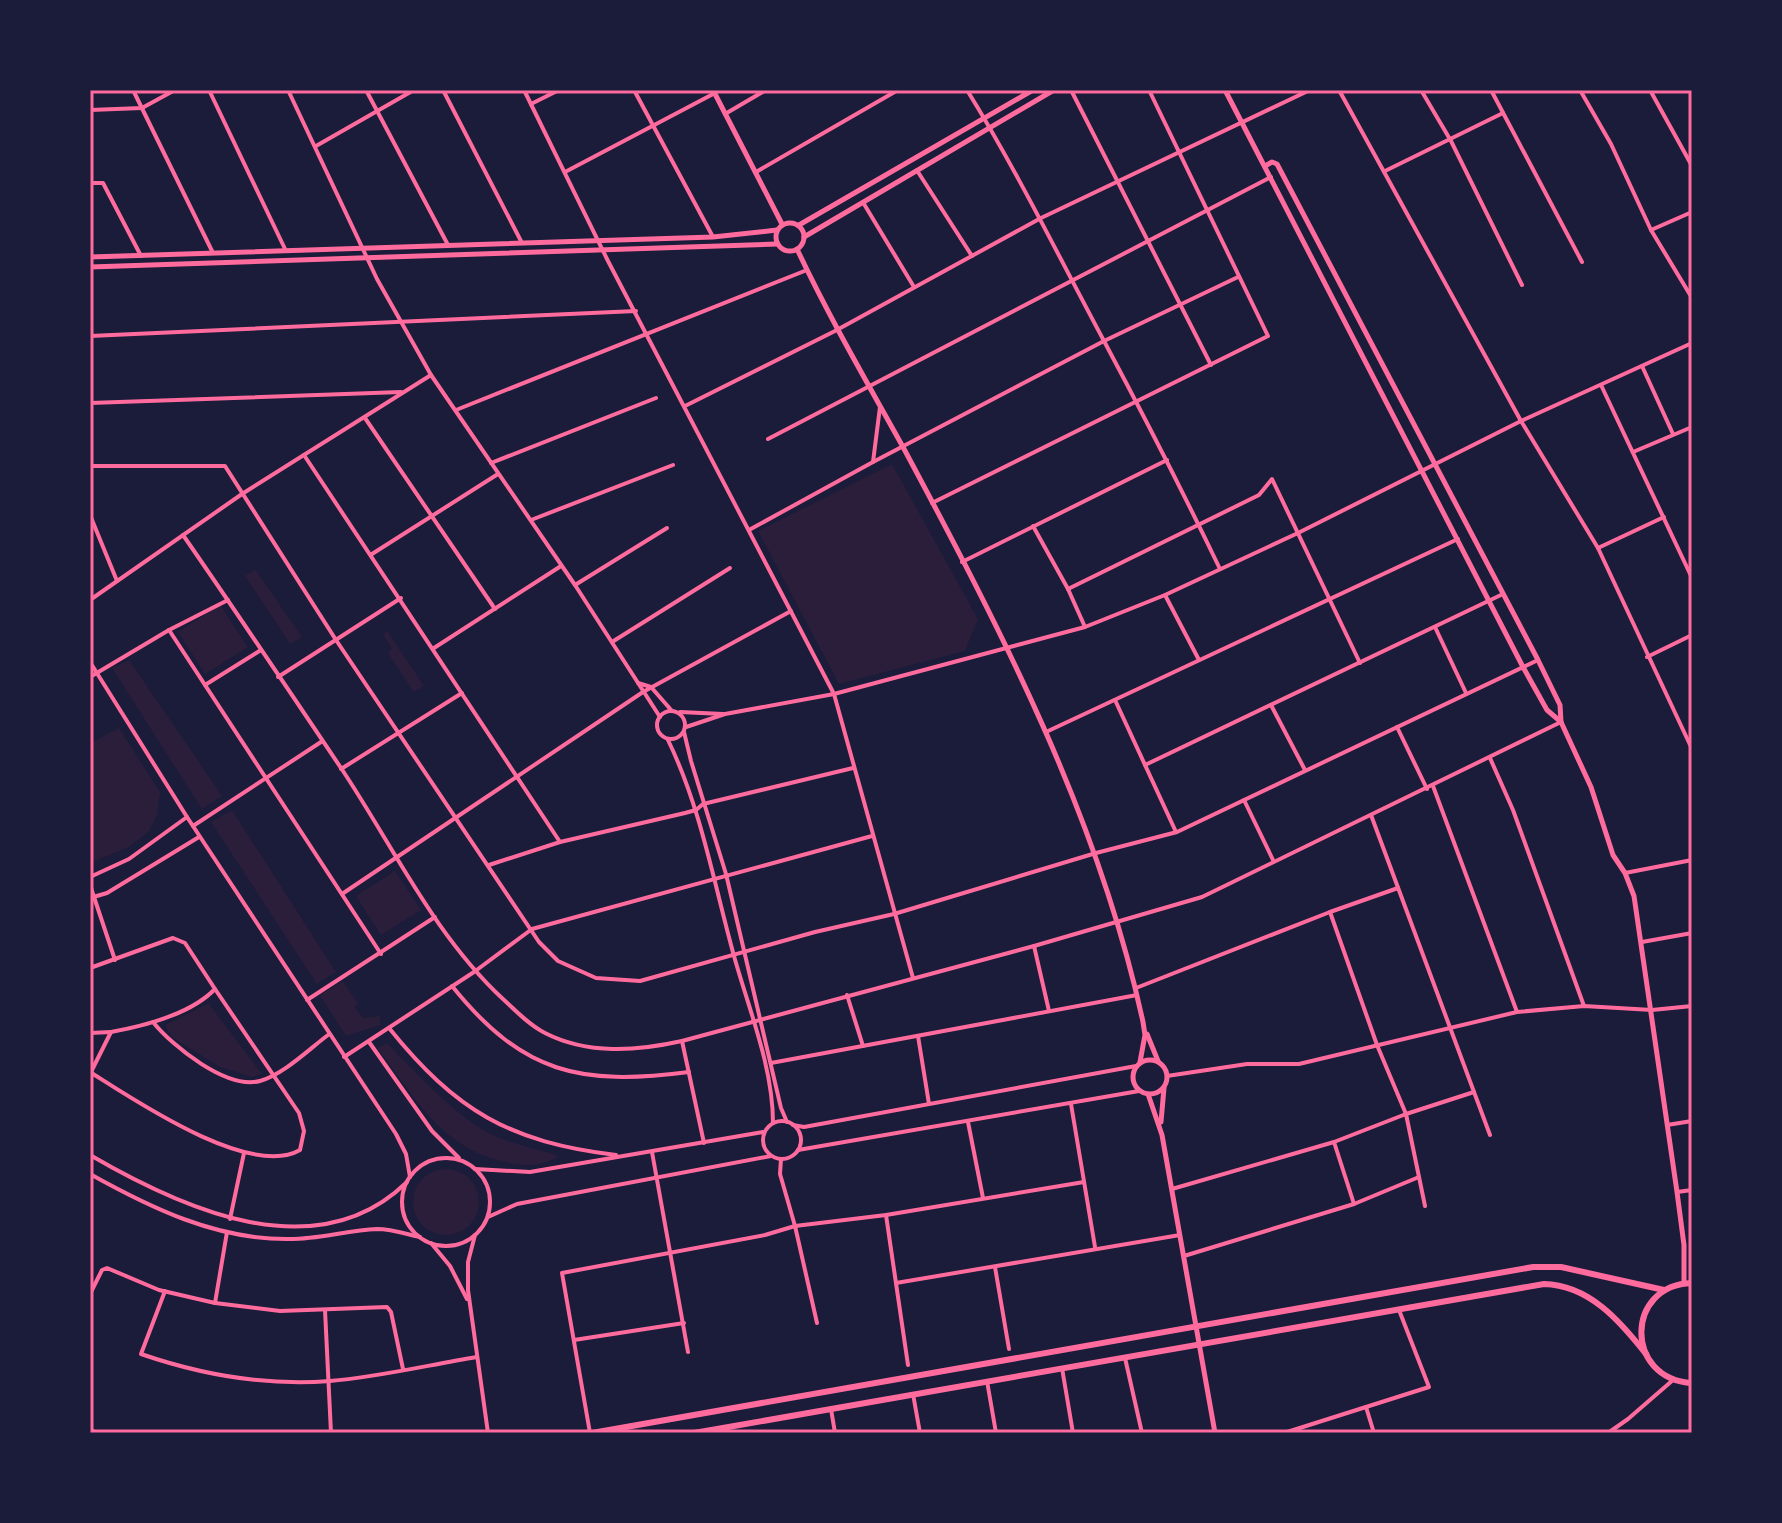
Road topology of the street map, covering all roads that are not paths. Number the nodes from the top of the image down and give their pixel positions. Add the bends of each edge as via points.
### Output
1 (133, 90) edge
2 (175, 90) edge
3 (209, 90) edge
4 (288, 90) edge
5 (366, 90) edge
6 (414, 90) edge
7 (443, 90) edge
8 (524, 90) edge
9 (559, 90) edge
10 (634, 90) edge
11 (766, 90) edge
12 (898, 90) edge
13 (967, 90) edge
14 (1033, 90) edge
15 (1054, 90) edge
16 (1071, 90) edge
17 (1149, 90) edge
18 (1225, 90) edge
19 (1310, 90) edge
20 (1339, 90) edge
21 (1421, 90) edge
22 (1491, 90) edge
23 (1580, 90) edge
24 (1650, 90) edge
25 (714, 92) edge
26 (531, 104) junction
27 (142, 108) junction
28 (90, 110) edge
29 (377, 110) junction
30 (1503, 113) junction
31 (725, 114) junction
32 (984, 118) junction
33 (1243, 122) junction
34 (653, 125) junction
35 (990, 127) junction
36 (1451, 141) junction
37 (316, 146) junction
38 (1178, 153) junction
39 (1265, 166) junction
40 (1692, 166) edge
41 (1385, 171) junction
42 (565, 172) junction
43 (756, 172) junction
44 (918, 172) junction
45 (1271, 177) junction
46 (1117, 182) junction
47 (90, 183) edge
48 (864, 204) junction
49 (1206, 211) junction
50 (1692, 212) edge
51 (1041, 218) junction
52 (782, 224) junction
53 (799, 225) junction
54 (777, 230) junction
55 (1651, 230) junction
56 (713, 237) junction
57 (804, 237) junction
58 (599, 240) junction
59 (1148, 241) junction
60 (522, 243) junction
61 (777, 244) junction
62 (448, 245) junction
63 (362, 246) junction
64 (797, 249) junction
65 (604, 250) junction
66 (286, 251) junction
67 (214, 254) junction
68 (141, 256) junction
69 (367, 256) junction
70 (972, 256) junction
71 (90, 257) edge
72 (1582, 262) dead end
73 (90, 267) edge
74 (808, 270) junction
75 (1238, 277) junction
76 (1073, 280) junction
77 (1522, 285) dead end
78 (914, 287) junction
79 (1692, 298) edge
80 (1180, 305) junction
81 (636, 311) junction
82 (401, 323) junction
83 (839, 329) junction
84 (647, 333) junction
85 (90, 336) edge
86 (1104, 341) junction
87 (1692, 343) edge
88 (1211, 365) junction
89 (1642, 366) junction
90 (431, 375) junction
91 (869, 385) junction
92 (1601, 385) junction
93 (403, 392) junction
94 (656, 398) dead end
95 (1137, 401) junction
96 (90, 403) edge
97 (684, 407) junction
98 (880, 407) junction
99 (456, 410) junction
100 (365, 418) junction
101 (1521, 421) junction
102 (1692, 427) edge
103 (1673, 434) junction
104 (768, 439) dead end
105 (902, 447) junction
106 (1633, 452) junction
107 (304, 455) junction
108 (1167, 460) junction
109 (873, 462) junction
110 (491, 463) junction
111 (1435, 464) junction
112 (673, 465) dead end
113 (90, 466) edge
114 (1422, 470) junction
115 (499, 473) junction
116 (242, 494) junction
117 (932, 503) junction
118 (90, 515) edge
119 (432, 516) junction
120 (1664, 517) junction
121 (531, 520) junction
122 (1199, 525) junction
123 (1033, 526) junction
124 (667, 528) dead end
125 (749, 530) junction
126 (1298, 533) junction
127 (183, 535) junction
128 (1458, 539) junction
129 (1598, 548) junction
130 (372, 554) junction
131 (962, 562) junction
132 (561, 566) junction
133 (1690, 567) edge
134 (730, 568) dead end
135 (1220, 569) junction
136 (1692, 578) edge
137 (117, 581) junction
138 (575, 585) junction
139 (1068, 589) junction
140 (1503, 594) junction
141 (1165, 595) junction
142 (401, 598) junction
143 (1329, 599) junction
144 (90, 600) edge
145 (228, 600) junction
146 (1490, 601) junction
147 (495, 609) junction
148 (791, 611) junction
149 (1085, 627) junction
150 (1435, 627) junction
151 (169, 630) junction
152 (1692, 635) edge
153 (336, 640) junction
154 (612, 642) junction
155 (434, 648) junction
156 (1005, 648) junction
157 (261, 650) junction
158 (1647, 657) junction
159 (1199, 660) junction
160 (1538, 660) junction
161 (90, 662) edge
162 (1360, 663) junction
163 (1523, 667) junction
164 (97, 673) junction
165 (90, 677) edge
166 (278, 677) junction
167 (636, 682) junction
168 (205, 685) junction
169 (651, 687) junction
170 (643, 692) junction
171 (462, 693) junction
172 (834, 694) junction
173 (1467, 694) junction
174 (1115, 700) junction
175 (1271, 705) junction
176 (675, 712) junction
177 (725, 714) junction
178 (660, 717) junction
179 (1561, 722) junction
180 (1397, 727) junction
181 (685, 729) junction
182 (399, 732) junction
183 (1046, 732) junction
184 (668, 740) junction
185 (321, 742) junction
186 (1692, 748) edge
187 (1490, 758) junction
188 (1145, 765) junction
189 (853, 768) junction
190 (341, 769) junction
191 (1305, 770) junction
192 (518, 777) junction
193 (267, 779) junction
194 (1433, 786) junction
195 (1427, 789) junction
196 (1244, 800) junction
197 (703, 804) junction
198 (696, 810) junction
199 (1371, 815) junction
200 (456, 816) junction
201 (187, 817) junction
202 (193, 826) junction
203 (1177, 832) junction
204 (200, 836) junction
205 (872, 836) junction
206 (560, 842) junction
207 (1096, 853) junction
208 (397, 856) junction
209 (1273, 860) junction
210 (1692, 860) edge
211 (489, 865) junction
212 (1625, 873) junction
213 (726, 874) junction
214 (90, 877) edge
215 (715, 877) junction
216 (90, 885) edge
217 (1398, 888) junction
218 (342, 894) junction
219 (92, 897) edge
220 (1330, 912) junction
221 (894, 914) junction
222 (435, 917) junction
223 (1119, 921) junction
224 (532, 929) junction
225 (1692, 933) edge
226 (1642, 942) junction
227 (1034, 946) junction
228 (743, 952) junction
229 (381, 954) junction
230 (734, 954) junction
231 (115, 960) junction
232 (90, 968) edge
233 (474, 972) junction
234 (913, 978) junction
235 (452, 986) junction
236 (1136, 988) junction
237 (215, 989) junction
238 (847, 995) junction
239 (1137, 995) junction
240 (307, 1000) junction
241 (1584, 1006) junction
242 (1692, 1006) edge
243 (1652, 1010) junction
244 (1049, 1011) junction
245 (1517, 1012) junction
246 (762, 1019) junction
247 (753, 1021) junction
248 (153, 1022) junction
249 (1143, 1022) junction
250 (389, 1028) junction
251 (1450, 1029) junction
252 (111, 1032) junction
253 (90, 1033) edge
254 (329, 1034) junction
255 (918, 1036) junction
256 (682, 1041) junction
257 (369, 1042) junction
258 (1377, 1045) junction
259 (863, 1046) junction
260 (344, 1057) junction
261 (1158, 1061) junction
262 (771, 1063) junction
263 (1138, 1064) junction
264 (90, 1072) edge
265 (689, 1072) junction
266 (275, 1074) junction
267 (1167, 1076) junction
268 (1164, 1088) junction
269 (1139, 1091) junction
270 (1474, 1092) junction
271 (1148, 1094) junction
272 (929, 1104) junction
273 (1071, 1104) junction
274 (1406, 1114) junction
275 (1692, 1121) edge
276 (787, 1122) junction
277 (968, 1122) junction
278 (773, 1123) junction
279 (793, 1125) junction
280 (1667, 1125) junction
281 (763, 1132) junction
282 (1162, 1135) junction
283 (1490, 1135) dead end
284 (1334, 1142) junction
285 (704, 1143) junction
286 (798, 1150) junction
287 (652, 1152) junction
288 (244, 1153) junction
289 (90, 1155) edge
290 (622, 1156) junction
291 (771, 1156) junction
292 (781, 1159) junction
293 (464, 1161) junction
294 (475, 1169) junction
295 (90, 1174) edge
296 (1419, 1177) junction
297 (657, 1178) junction
298 (408, 1179) junction
299 (1084, 1182) junction
300 (1172, 1189) junction
301 (1692, 1190) edge
302 (1677, 1192) junction
303 (983, 1199) junction
304 (1354, 1204) junction
305 (1425, 1206) dead end
306 (886, 1215) junction
307 (488, 1217) junction
308 (230, 1219) junction
309 (795, 1226) junction
310 (227, 1232) junction
311 (475, 1235) junction
312 (1180, 1235) junction
313 (420, 1237) junction
314 (430, 1243) junction
315 (1095, 1247) junction
316 (671, 1253) junction
317 (1184, 1256) junction
318 (995, 1267) junction
319 (896, 1283) junction
320 (1684, 1283) junction
321 (1692, 1283) edge
322 (1664, 1290) junction
323 (165, 1291) junction
324 (90, 1294) edge
325 (215, 1303) junction
326 (469, 1306) junction
327 (1398, 1308) junction
328 (325, 1310) junction
329 (684, 1323) junction
330 (817, 1323) dead end
331 (1197, 1328) junction
332 (574, 1340) junction
333 (1198, 1344) junction
334 (1009, 1349) dead end
335 (688, 1352) dead end
336 (1646, 1354) junction
337 (477, 1357) junction
338 (1125, 1358) junction
339 (908, 1365) dead end
340 (1062, 1368) junction
341 (403, 1369) junction
342 (1673, 1380) junction
343 (330, 1381) junction
344 (987, 1381) junction
345 (1692, 1383) edge
346 (913, 1394) junction
347 (1366, 1407) junction
348 (831, 1409) junction
349 (331, 1433) edge
350 (488, 1433) edge
351 (591, 1433) edge
352 (694, 1433) edge
353 (835, 1433) edge
354 (920, 1433) edge
355 (996, 1433) edge
356 (1073, 1433) edge
357 (1142, 1433) edge
358 (1215, 1433) edge
359 (1284, 1433) edge
360 (1374, 1433) edge
361 (1608, 1433) edge

1 - 27 street
2 - 27 street
3 - 66 street
4 - 37 street
5 - 29 street
6 - 29 street
7 - 60 street
8 - 26 street
9 - 26 street
10 - 34 street
11 - 31 street
12 - 43 street
13 - 32 street
14 - 32 street
15 - 35 street
16 - 46 street
17 - 38 street
18 - 33 street
19 - 33 street
20 - 41 street
21 - 36 street
22 - 30 street
23 - 55 street
24 - 40 street
25 - 31 street
25 - 34 street
26 - 42 street
27 - 28 street
27 - 67 street
29 - 37 street
29 - 62 street
30 - 36 street
30 - 72 street
31 - 43 street
32 - 35 street
32 - 53 street
33 - 38 street
33 - 39 street
34 - 42 street
34 - 56 street
35 - 44 street
35 - 51 street
36 - 41 street
36 - 77 street
37 - 63 street
38 - 46 street
38 - 49 street
39 - 45 street
39 - 111 street via 1277,164
41 - 101 street
42 - 58 street
43 - 52 street
44 - 48 street
44 - 70 street
45 - 49 street
45 - 114 street
46 - 51 street
46 - 59 street
47 - 68 street via 103,183
48 - 57 street
48 - 78 street
49 - 59 street
49 - 75 street
50 - 55 street
51 - 70 street
51 - 76 street
52 - 53 street
52 - 54 street
53 - 57 street
54 - 56 street
54 - 61 street
55 - 79 street
56 - 58 street
57 - 64 street
58 - 60 street
58 - 65 street
59 - 76 street
59 - 80 street
60 - 62 street
61 - 64 street via 787,251
61 - 65 street
62 - 63 street
63 - 66 street
63 - 69 street
64 - 74 street
65 - 69 street
65 - 81 street
66 - 67 street
67 - 68 street
68 - 71 street
69 - 73 street
69 - 82 street
70 - 78 street
74 - 83 street
74 - 84 street
75 - 80 street
75 - 88 street via 1268,336
76 - 86 street
76 - 91 street
78 - 83 street
80 - 86 street
80 - 88 street
81 - 82 street
81 - 84 street
82 - 85 street
82 - 90 street
83 - 91 street
83 - 97 street
84 - 97 street
84 - 99 street
86 - 95 street
86 - 105 street
87 - 89 street
88 - 95 street
89 - 92 street
89 - 103 street
90 - 93 street
90 - 99 street
91 - 98 street
91 - 104 street
92 - 101 street
92 - 106 street
93 - 96 street
93 - 100 street
94 - 110 street
95 - 108 street
95 - 117 street
97 - 125 street
98 - 105 street
98 - 109 street
99 - 110 street
100 - 107 street
100 - 119 street
101 - 111 street
101 - 129 street
102 - 103 street
103 - 106 street
105 - 109 street
105 - 117 street
106 - 120 street
107 - 116 street
107 - 130 street
108 - 122 street
108 - 123 street
109 - 125 street
110 - 115 street
111 - 114 street
111 - 140 street
112 - 121 street
113 - 116 street via 225,466
114 - 126 street
114 - 128 street
115 - 119 street
115 - 121 street
116 - 127 street
116 - 153 street
117 - 131 street
118 - 137 street
119 - 130 street
119 - 147 street
120 - 129 street
120 - 133 street
121 - 132 street
122 - 126 street via 1259,495 1272,479
122 - 135 street
122 - 139 street
123 - 131 street
123 - 139 street
124 - 138 street
125 - 148 street
126 - 135 street
126 - 143 street
127 - 137 street
127 - 145 street
128 - 143 street
128 - 146 street
129 - 158 street
130 - 142 street
131 - 156 street
132 - 138 street
132 - 147 street
133 - 136 street
134 - 154 street
135 - 141 street
137 - 144 street
138 - 154 street
139 - 149 street
140 - 146 street
140 - 160 street
141 - 149 street
141 - 159 street
142 - 153 street
142 - 155 street
143 - 159 street
143 - 162 street
145 - 151 street
145 - 157 street
146 - 150 street
146 - 163 street
147 - 155 street
148 - 169 street
148 - 172 street
149 - 156 street
150 - 162 street
150 - 173 street
151 - 164 street
151 - 168 street
152 - 158 street
153 - 166 street
153 - 182 street
154 - 167 street
155 - 171 street
156 - 172 street
156 - 183 street
157 - 166 street
157 - 168 street
158 - 186 street
159 - 174 street
160 - 163 street
160 - 179 street via 1560,705
161 - 164 street
162 - 175 street
163 - 173 street
163 - 179 street via 1547,710
164 - 165 street
164 - 201 street
166 - 185 street
167 - 169 street
167 - 170 street
168 - 193 street
169 - 170 street
169 - 176 street
170 - 178 street
170 - 192 street
171 - 182 street
171 - 192 street
172 - 177 street
172 - 189 street
173 - 180 street
174 - 183 street
174 - 188 street
175 - 188 street
175 - 191 street
176 - 177 street
176 - 178 street
176 - 181 street via 684,718
177 - 181 street
178 - 184 street via 658,730
179 - 187 street
179 - 212 street via 1591,787 1613,855
180 - 191 street
180 - 195 street
181 - 184 street
181 - 197 street
182 - 190 street
182 - 200 street
183 - 207 street
184 - 198 street
185 - 190 street
185 - 193 street
187 - 194 street
187 - 241 street
188 - 203 street
189 - 197 street
189 - 205 street
190 - 208 street
191 - 196 street
192 - 200 street
192 - 206 street
193 - 202 street
193 - 218 street
194 - 195 street
194 - 245 street
195 - 199 street
196 - 203 street
196 - 209 street
197 - 198 street
197 - 213 street
198 - 206 street
198 - 215 street
199 - 209 street
199 - 217 street
200 - 208 street
200 - 211 street
201 - 202 street
201 - 214 street via 129,859
202 - 204 street
203 - 207 street
204 - 219 street
204 - 240 street
205 - 213 street
205 - 221 street
206 - 211 street
207 - 221 street
207 - 223 street
208 - 218 street
208 - 222 street
209 - 223 street via 1202,897
210 - 212 street
211 - 224 street
212 - 226 street
213 - 215 street
213 - 228 street
215 - 224 street
215 - 230 street
216 - 219 street
217 - 220 street
217 - 251 street
218 - 229 street
219 - 231 street
220 - 236 street
220 - 258 street
221 - 228 street
221 - 234 street
222 - 229 street
222 - 233 street
223 - 227 street
223 - 236 street
224 - 230 street via 558,961 596,978 640,981
224 - 233 street
225 - 226 street
226 - 243 street
227 - 234 street
227 - 244 street
228 - 230 street
228 - 246 street
229 - 240 street
230 - 247 street
231 - 232 street
231 - 237 street via 173,938 185,943
233 - 235 street
233 - 256 street via 546,1033 587,1047 624,1050
234 - 238 street
235 - 250 street
235 - 265 street via 505,1040 556,1068 609,1078
236 - 239 street
237 - 248 street
237 - 266 street
238 - 246 street
238 - 259 street
239 - 244 street
239 - 249 street
240 - 254 street
241 - 243 street
241 - 245 street
242 - 243 street
243 - 280 street
244 - 255 street
245 - 251 street
246 - 247 street
246 - 262 street
247 - 256 street
247 - 278 street
248 - 252 street
248 - 266 street via 167,1040 216,1072 239,1081
249 - 261 street
249 - 263 street via 1144,1049
250 - 257 street
250 - 290 street via 435,1082 491,1121 555,1146
251 - 258 street
251 - 270 street
252 - 253 street
252 - 264 street
254 - 260 street
254 - 266 street
255 - 259 street
255 - 272 street
256 - 265 street
257 - 260 street
257 - 293 street via 440,1140
258 - 267 street via 1299,1064 1247,1064
258 - 274 street
259 - 262 street
260 - 298 street via 396,1134 406,1154
261 - 263 street
261 - 267 street
262 - 276 street
263 - 269 street via 1132,1079
263 - 272 street
264 - 288 street via 192,1132
265 - 285 street
266 - 288 street via 303,1122 303,1144 293,1154
267 - 268 street
268 - 271 street
268 - 282 street
269 - 271 street
269 - 273 street
270 - 274 street
270 - 283 street
271 - 282 street
272 - 279 street
273 - 277 street
273 - 299 street
274 - 284 street
274 - 296 street
275 - 280 street
276 - 278 street
276 - 279 street
277 - 286 street
277 - 303 street
278 - 281 street
279 - 286 street via 800,1134
280 - 302 street
281 - 285 street
281 - 291 street
282 - 300 street
284 - 300 street
284 - 304 street
285 - 287 street
286 - 292 street
287 - 290 street
287 - 297 street
288 - 308 street
289 - 308 street via 159,1194
290 - 294 street via 530,1172
291 - 292 street
291 - 297 street
292 - 309 street via 780,1174
293 - 294 street
293 - 298 street via 431,1160
294 - 307 street via 489,1191
295 - 310 street via 170,1215
296 - 304 street
296 - 305 street
297 - 307 street via 517,1204
297 - 316 street
298 - 308 street via 371,1210 334,1223 294,1226
298 - 313 street via 404,1215
299 - 303 street
299 - 315 street
300 - 312 street
301 - 302 street
302 - 320 street
303 - 306 street
304 - 317 street
306 - 309 street
306 - 319 street
307 - 311 street
309 - 316 street
309 - 330 street
310 - 313 street via 285,1239 381,1229
310 - 325 street
311 - 314 street via 456,1244
311 - 326 street via 468,1262
312 - 315 street
312 - 317 street
313 - 314 street
314 - 326 street via 456,1275
315 - 318 street
316 - 329 street
316 - 332 street via 562,1273
317 - 331 street
318 - 319 street
318 - 334 street
319 - 339 street
320 - 321 main road
320 - 322 main road
322 - 331 main road via 1561,1267 1533,1267
322 - 336 main road via 1643,1319
323 - 324 street via 107,1268
323 - 325 street
323 - 343 street via 141,1354 190,1370 247,1379
325 - 328 street
326 - 337 street
327 - 333 main road
327 - 336 main road via 1558,1284 1608,1312
327 - 347 street via 1429,1387
328 - 341 street via 387,1307
328 - 343 street
329 - 332 street
329 - 335 street
331 - 333 street
331 - 351 main road
332 - 351 street
333 - 338 main road
333 - 358 street
336 - 342 main road
337 - 341 street
337 - 350 street
338 - 340 main road
338 - 357 street
340 - 344 main road
340 - 356 street
341 - 343 street
342 - 345 main road
342 - 361 street
343 - 349 street
344 - 346 main road
344 - 355 street
346 - 348 main road
346 - 354 street
347 - 359 street
347 - 360 street
348 - 352 main road
348 - 353 street

